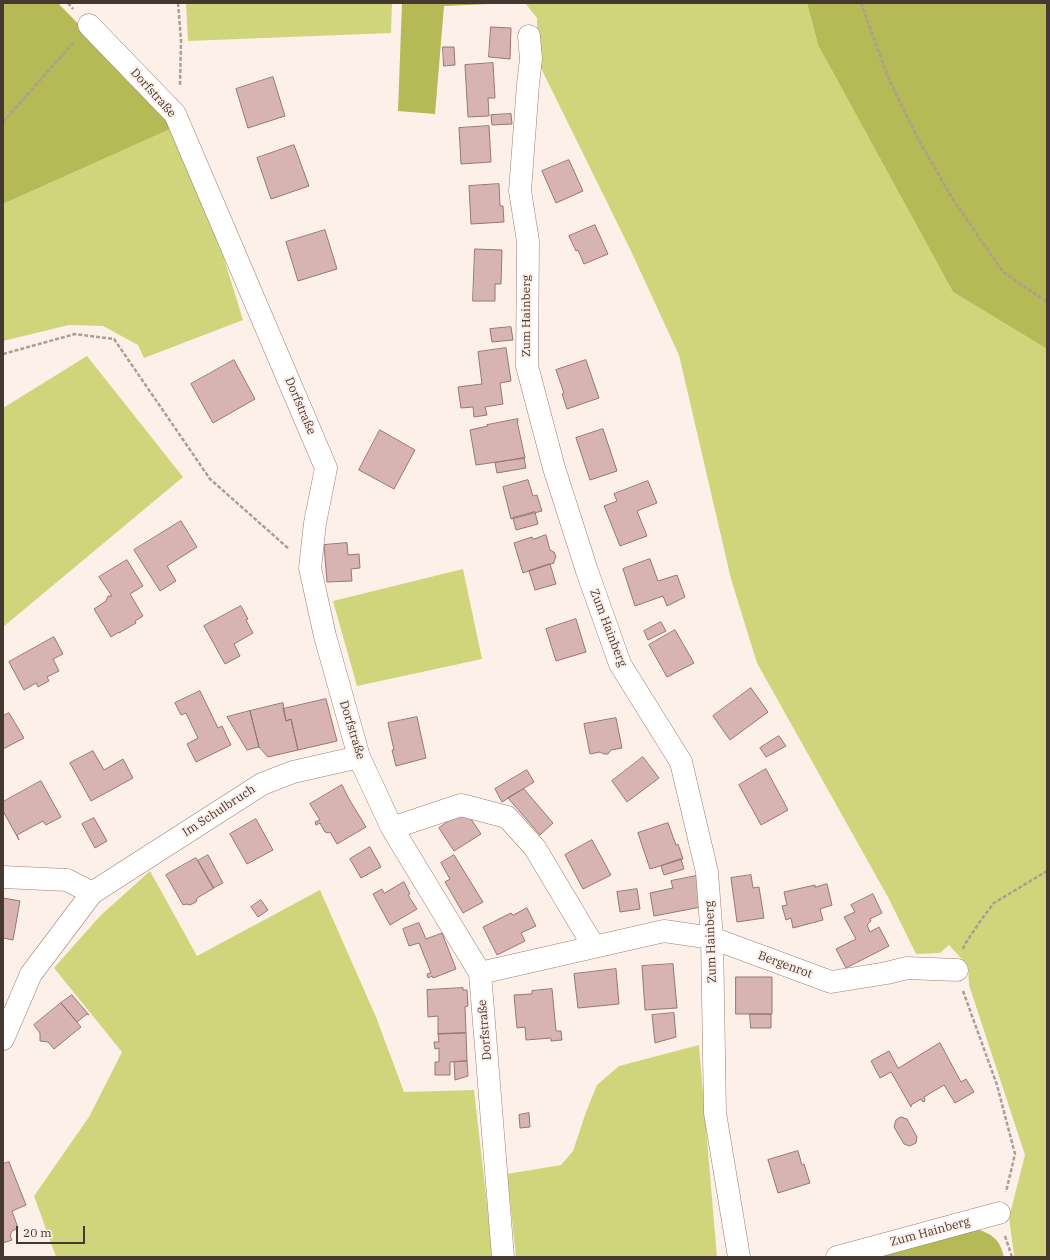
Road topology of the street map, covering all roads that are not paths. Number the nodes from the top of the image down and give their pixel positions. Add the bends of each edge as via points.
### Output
1 (89, 25) road end
2 (529, 36) dead end
3 (359, 757) junction
4 (392, 828) junction
5 (3, 877) edge
6 (92, 893) junction
7 (712, 938) junction
8 (594, 947) junction
9 (957, 970) road end
10 (480, 973) junction
11 (3, 1039) edge
12 (999, 1213) road end
13 (503, 1257) edge
14 (740, 1257) edge
15 (837, 1257) edge

1 - 3 street, Dorfstraße via 175,114 326,468 315,523 310,568 325,636
2 - 7 street, Zum Hainberg via 531,59 520,192 528,241 527,366 556,475 620,664 681,762 707,872
3 - 4 street, Dorfstraße
3 - 6 street, Im Schulbruch via 293,772 262,784
4 - 8 street via 461,806 507,817 535,848
4 - 10 street, Dorfstraße
5 - 6 street via 67,880
6 - 11 street, Im Schulbruch via 31,974
7 - 8 street, Bergenrot via 664,931
7 - 9 street, Bergenrot via 830,982 907,968
7 - 14 street, Zum Hainberg via 715,1113
8 - 10 street, Bergenrot
10 - 13 street, Dorfstraße
12 - 15 street, Zum Hainberg

